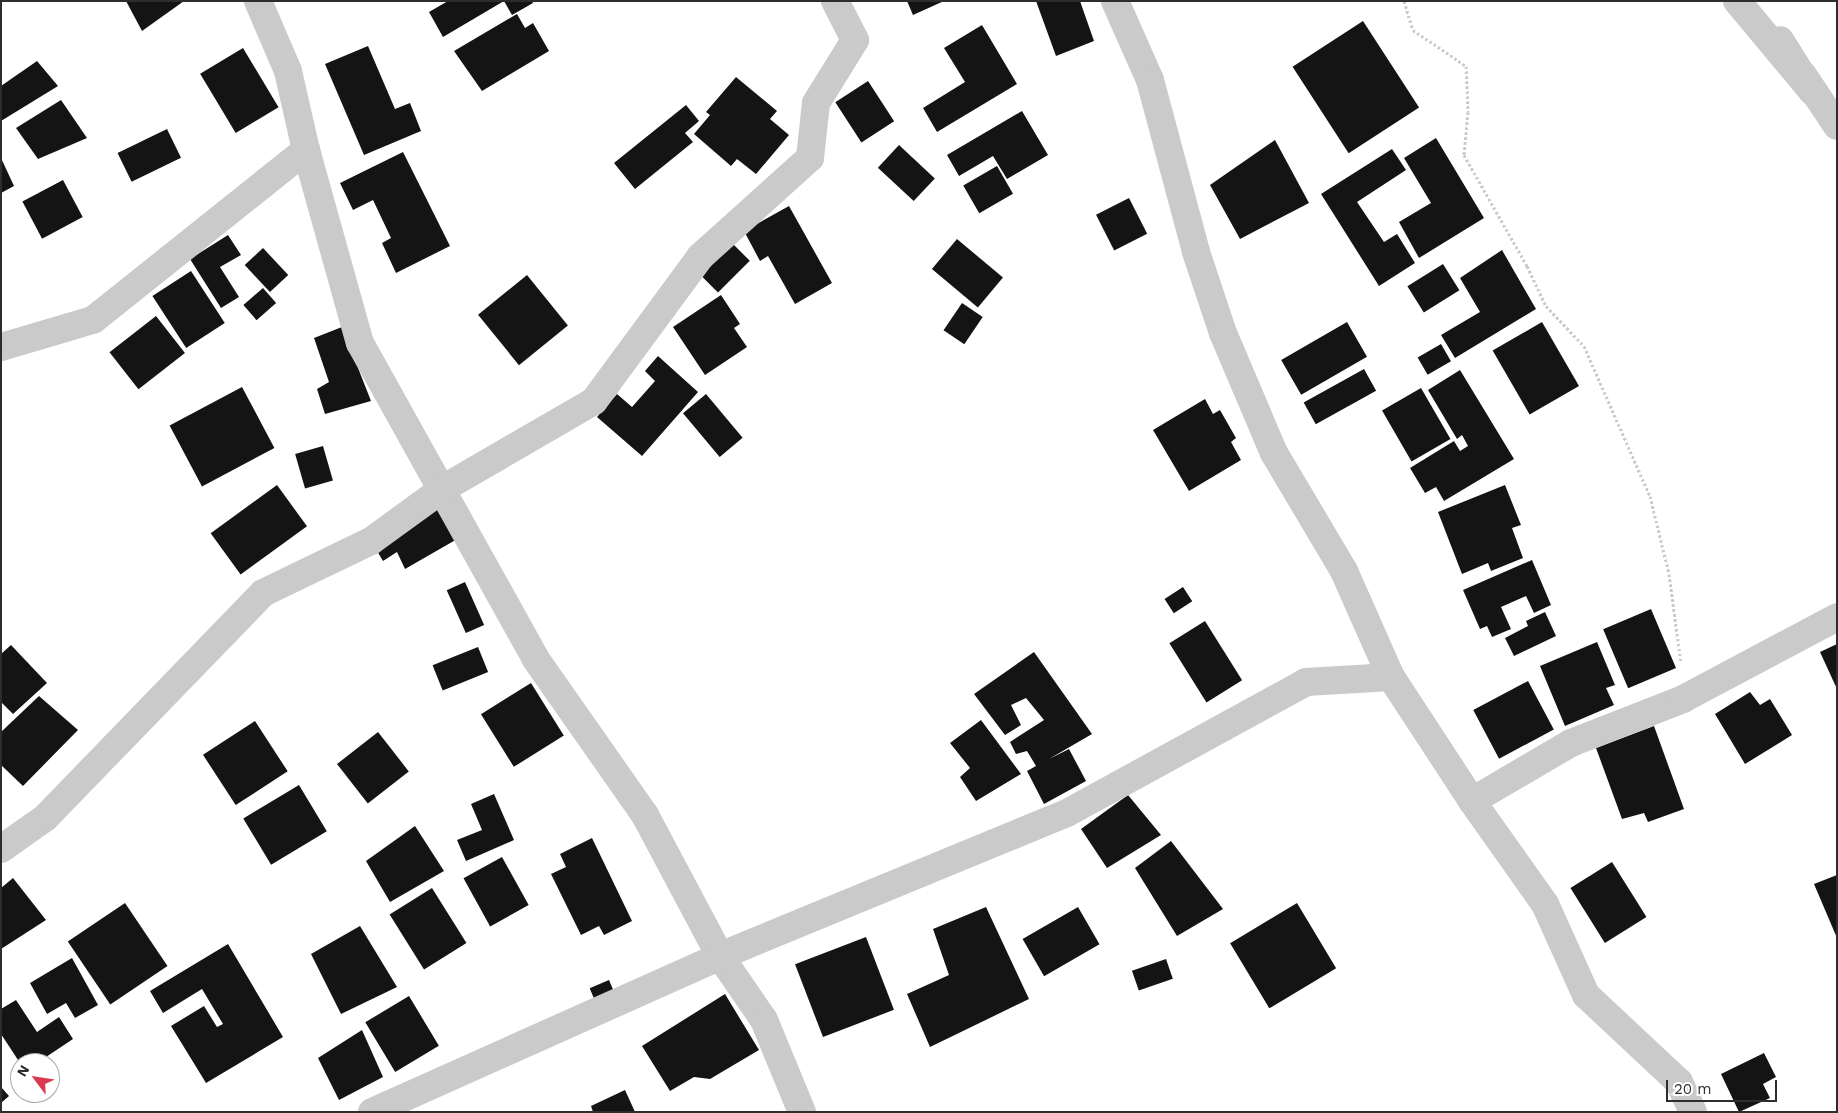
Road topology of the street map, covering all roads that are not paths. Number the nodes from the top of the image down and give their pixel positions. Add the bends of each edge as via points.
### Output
1 (258, 1) edge
2 (835, 1) edge
3 (1114, 1) edge
4 (1737, 1) edge
5 (1837, 126) edge
6 (306, 150) junction
7 (1, 347) edge
8 (444, 488) junction
9 (1837, 617) edge
10 (1391, 677) junction
11 (1472, 801) junction
12 (1, 850) edge
13 (720, 956) junction
14 (372, 1112) edge
15 (802, 1112) edge
16 (1693, 1112) edge

1 - 6 street via 288,71
2 - 8 street via 855,40 816,104 810,158 700,257 594,401
3 - 10 street via 1150,80 1196,252 1223,333 1274,453 1344,571
4 - 5 street via 1812,91 1780,40
6 - 7 street via 93,320
6 - 8 street via 360,343
8 - 12 street via 370,541 263,593 45,818
8 - 13 street via 535,658 645,815
9 - 11 street via 1683,699 1571,743
10 - 11 street
10 - 13 street via 1306,682 1067,813
11 - 16 street via 1544,904 1586,995 1678,1082
13 - 14 street
13 - 15 street via 764,1020

